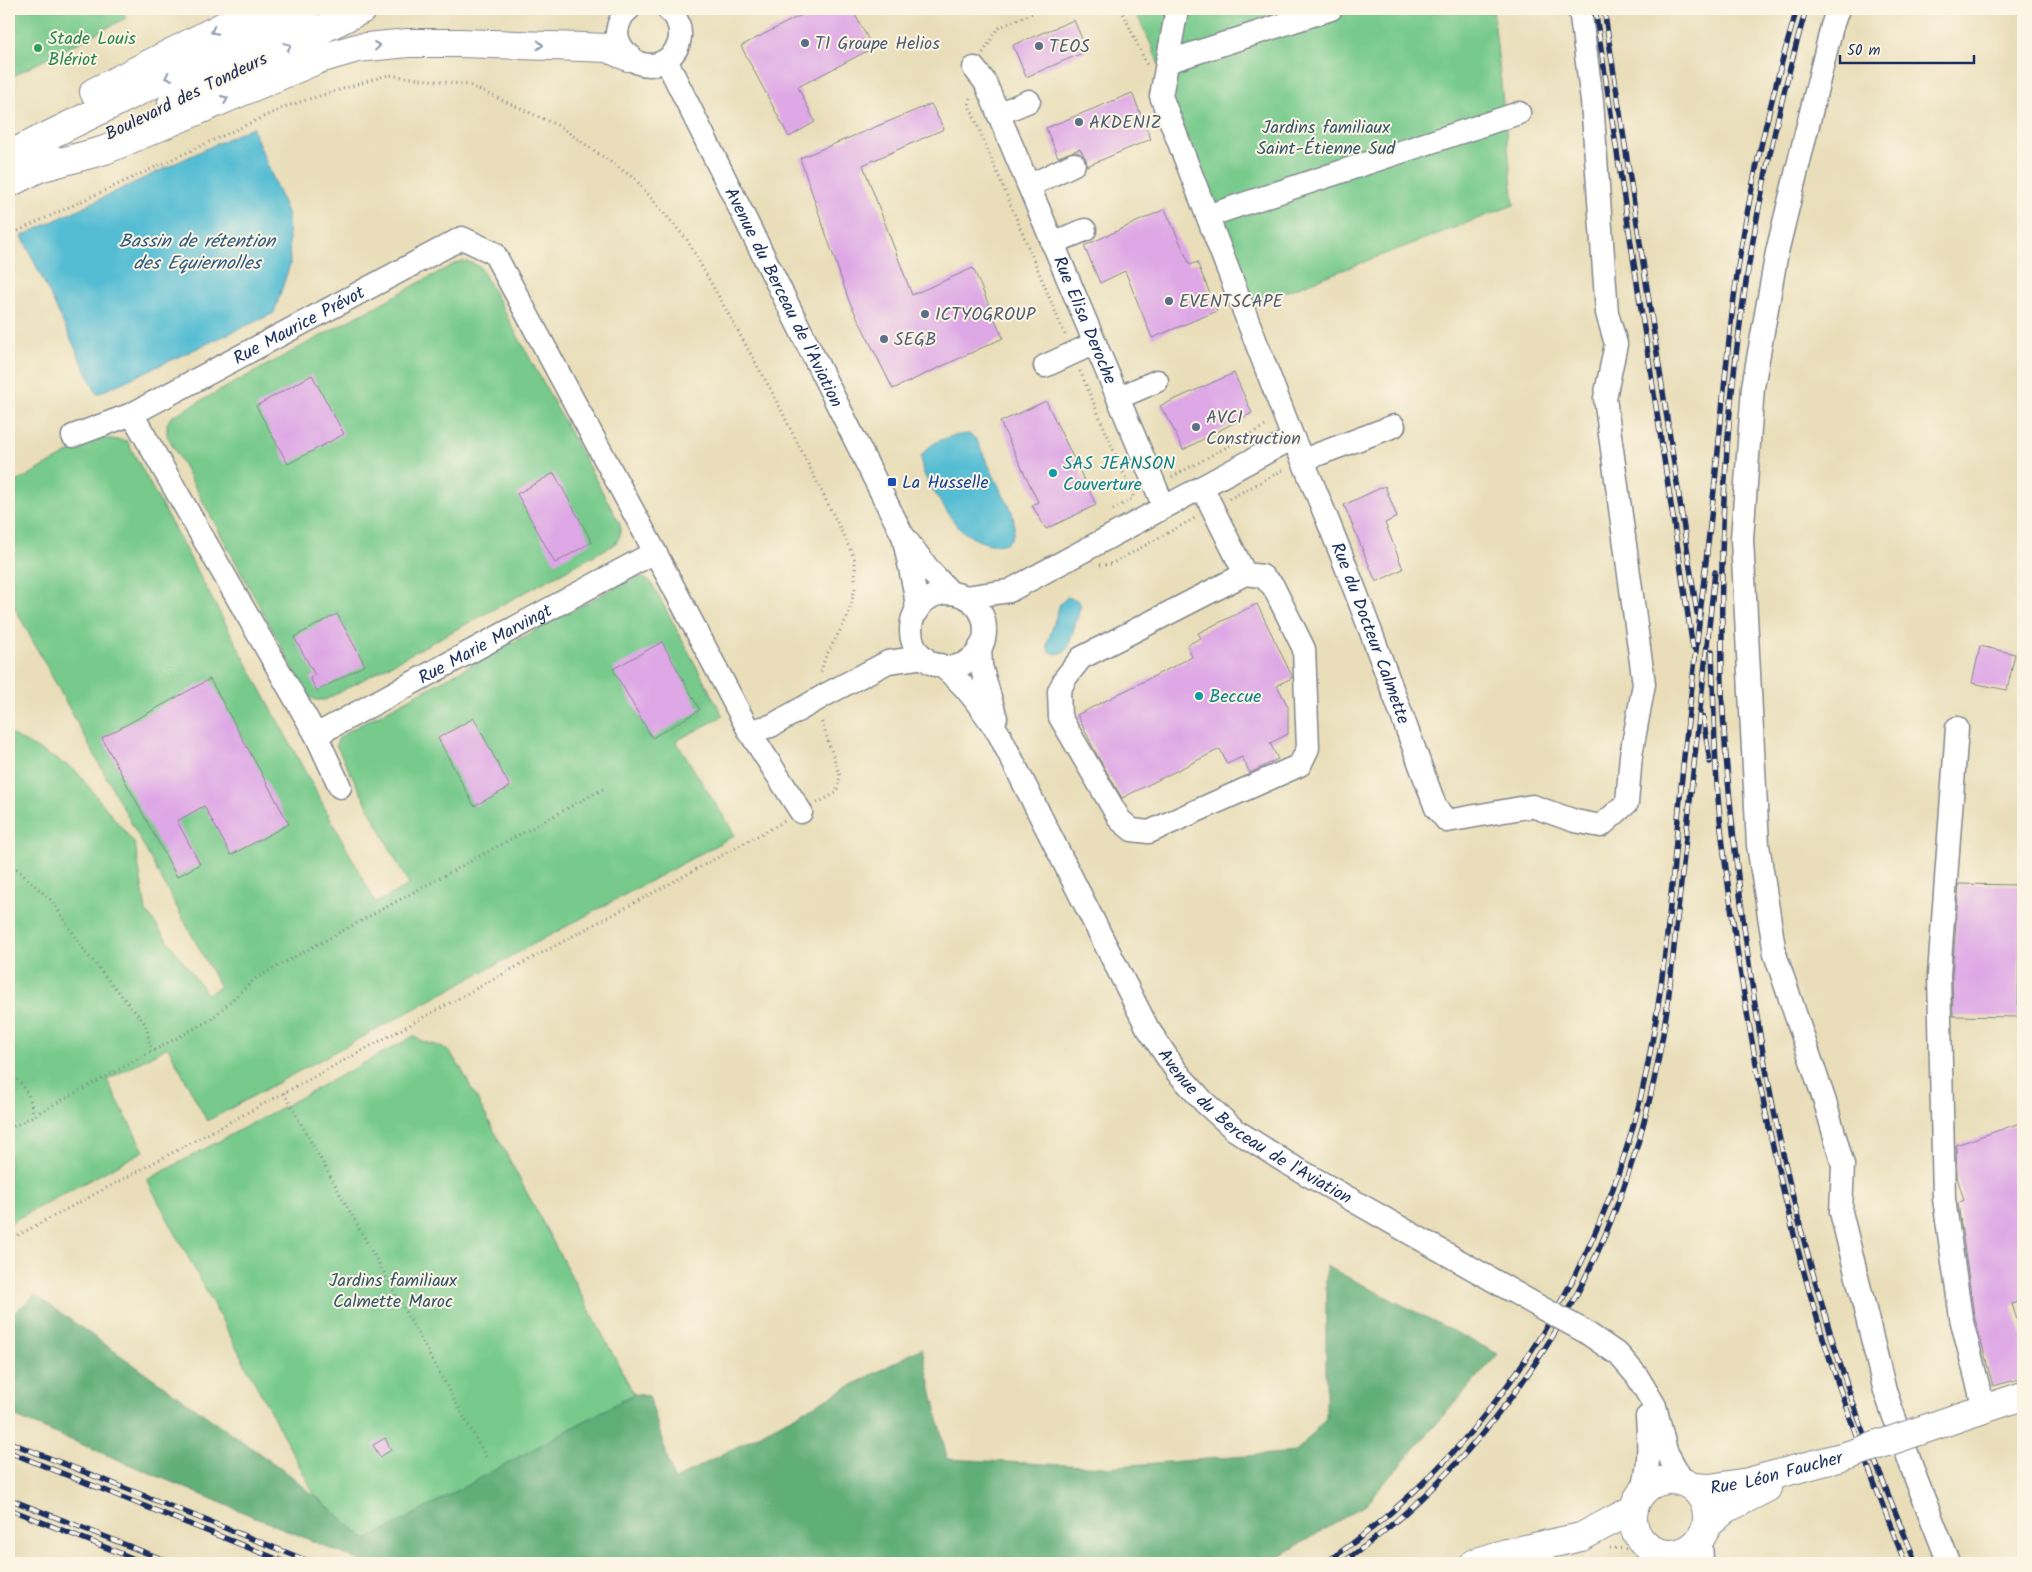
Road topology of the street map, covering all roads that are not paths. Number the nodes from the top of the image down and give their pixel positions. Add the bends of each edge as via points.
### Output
1 (257, 9) edge
2 (306, 9) edge
3 (363, 9) edge
4 (629, 9) edge
5 (671, 9) edge
6 (1177, 9) edge
7 (1331, 9) edge
8 (1580, 9) edge
9 (1838, 9) edge
10 (628, 57) junction
11 (666, 60) junction
12 (1167, 62) junction
13 (974, 68) road end
14 (1029, 101) dead end
15 (1518, 113) dead end
16 (998, 114) junction
17 (9, 136) edge
18 (9, 155) edge
19 (1074, 164) dead end
20 (39, 168) junction
21 (9, 183) edge
22 (1028, 186) junction
23 (1207, 216) junction
24 (1085, 230) dead end
25 (1052, 243) junction
26 (1095, 343) junction
27 (1045, 366) dead end
28 (1157, 381) dead end
29 (1118, 398) junction
30 (132, 414) junction
31 (1394, 426) dead end
32 (73, 436) dead end
33 (1293, 438) junction
34 (1302, 460) junction
35 (1202, 487) junction
36 (1164, 508) junction
37 (902, 534) junction
38 (655, 552) junction
39 (1245, 574) junction
40 (1009, 591) junction
41 (958, 595) junction
42 (914, 621) junction
43 (983, 638) junction
44 (932, 661) junction
45 (888, 662) junction
46 (1957, 728) dead end
47 (749, 731) junction
48 (999, 734) junction
49 (316, 735) junction
50 (340, 787) dead end
51 (801, 812) road end
52 (1646, 1391) junction
53 (2023, 1396) edge
54 (1984, 1409) junction
55 (1850, 1455) junction
56 (1687, 1485) junction
57 (1638, 1501) junction
58 (1581, 1537) junction
59 (1703, 1542) edge
60 (1660, 1553) edge
61 (1474, 1563) edge
62 (1949, 1563) edge

1 -> 17 main road
2 -> 18 main road, Boulevard des Tondeurs
20 -> 3 main road, Boulevard des Tondeurs
4 - 10 street via 617,29 621,48
5 - 11 street via 680,22 680,42
6 - 12 street
7 - 12 street
8 - 34 street, Rue du Docteur Calmette via 1592,101 1607,313 1616,344 1604,398 1644,684 1631,755 1627,803 1601,826 1532,806 1447,821 1436,808
9 - 62 street via 1778,252 1753,387 1742,539 1758,845 1775,954 1843,1165 1841,1212 1885,1391
10 - 11 street via 644,64
20 -> 10 main road via 105,150 319,59 357,48 408,43 573,46 607,48
11 - 37 street, Avenue du Berceau de l'Aviation
12 - 23 street, Rue du Docteur Calmette via 1161,96
13 - 16 street, Rue Elisa Deroche via 985,82
14 - 16 street
15 - 23 street
16 - 22 street, Rue Elisa Deroche
19 - 22 street
20 - 21 main road, Boulevard des Tondeurs
22 - 25 street, Rue Elisa Deroche
23 - 33 street, Rue du Docteur Calmette
24 - 25 street, Rue Elisa Deroche
25 - 26 street, Rue Elisa Deroche
26 - 27 street
26 - 29 street, Rue Elisa Deroche
28 - 29 street, Rue Elisa Deroche
29 - 36 street, Rue Elisa Deroche
30 - 32 street
30 - 38 street, Rue Maurice Prévot via 462,238 494,253
30 - 49 street
31 - 34 street
33 - 34 street, Rue du Docteur Calmette
33 - 35 street
35 - 36 street
35 - 39 street
36 - 40 street
37 - 41 street, Avenue du Berceau de l'Aviation via 930,571
37 - 42 street, Avenue du Berceau de l'Aviation via 915,592
38 - 47 street
38 - 49 street, Rue Marie Marvingt
39 - 39 street via 1082,658 1059,691 1060,717 1120,820 1132,830 1149,832 1300,765 1308,748 1304,649 1273,586 1262,576
40 - 41 street
40 - 43 street
41 - 42 street via 932,596 922,604
41 - 43 street via 979,608
42 - 44 street via 912,642 916,650
42 - 45 street
43 - 44 street via 976,654 966,662 958,665
43 - 48 street, Avenue du Berceau de l'Aviation via 981,666
44 - 45 street
44 - 48 street, Avenue du Berceau de l'Aviation via 958,678
45 - 47 street via 771,726
46 - 54 street via 1939,975 1944,1199 1961,1318
47 - 51 street
48 - 52 street, Avenue du Berceau de l'Aviation, bridge via 1147,1027 1178,1072 1204,1102 1235,1130 1287,1163 1607,1345 1629,1364
49 - 50 street
52 - 56 street, Avenue du Berceau de l'Aviation via 1655,1406 1666,1451
52 - 57 street via 1648,1475
53 - 54 main road
54 - 55 main road, bridge
55 - 56 main road, Rue Léon Faucher via 1748,1482 1710,1488
55 - 59 main road, Rue Léon Faucher via 1726,1509
56 - 57 main road via 1667,1480 1653,1484
56 - 59 main road via 1705,1504 1707,1515
57 - 58 main road
57 - 60 main road via 1635,1527
58 - 60 main road
58 - 61 main road
59 - 60 main road via 1684,1552

